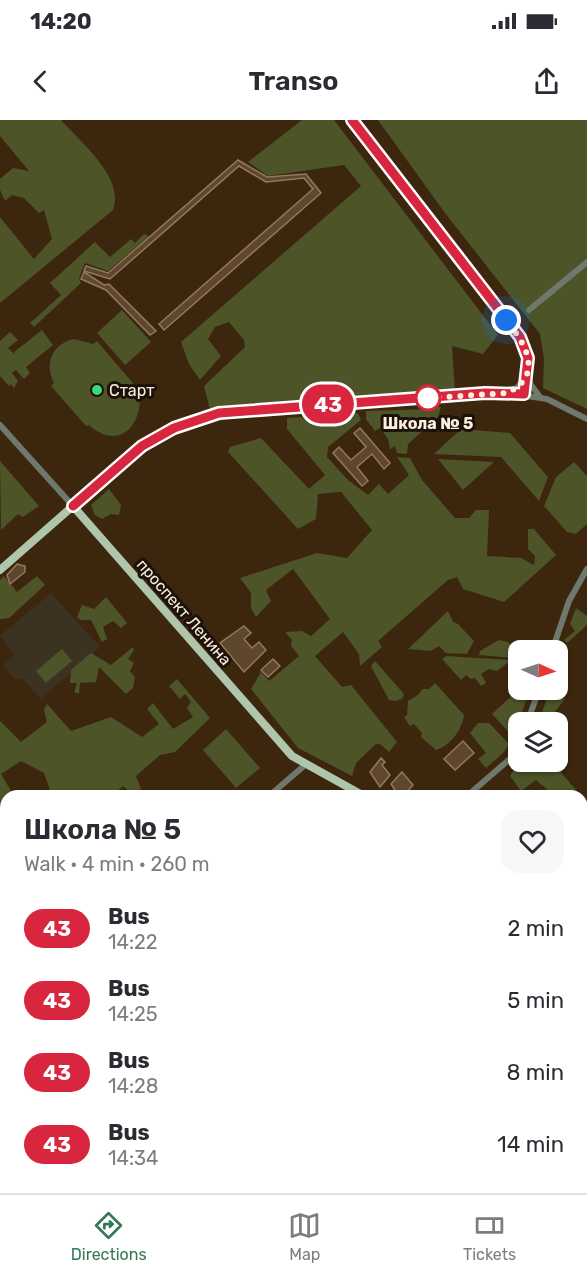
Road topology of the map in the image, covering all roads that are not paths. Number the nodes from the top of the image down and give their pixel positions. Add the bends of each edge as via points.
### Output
1 (352, 120) edge
2 (587, 262) edge
3 (529, 310) dead end
4 (528, 374) junction
5 (507, 393) junction
6 (524, 394) junction
7 (540, 397) junction
8 (587, 419) edge
9 (0, 424) edge
10 (73, 506) junction
11 (587, 569) edge
12 (0, 570) edge
13 (556, 640) edge
14 (508, 761) edge
15 (305, 765) junction
16 (276, 790) edge
17 (353, 790) edge
18 (474, 790) edge

1 - 4 street via 520,337 528,358
2 - 3 street
4 - 5 street
4 - 6 street
4 - 7 street
5 - 6 street
5 - 10 street via 219,413 174,428 142,446
6 - 7 street
7 - 8 street
9 - 10 street, проспект Ленина
10 - 12 main road
10 - 15 main road, проспект Ленина via 292,756
11 - 13 street via 568,601
14 - 18 street
15 - 16 street
15 - 17 main road, проспект Ленина

